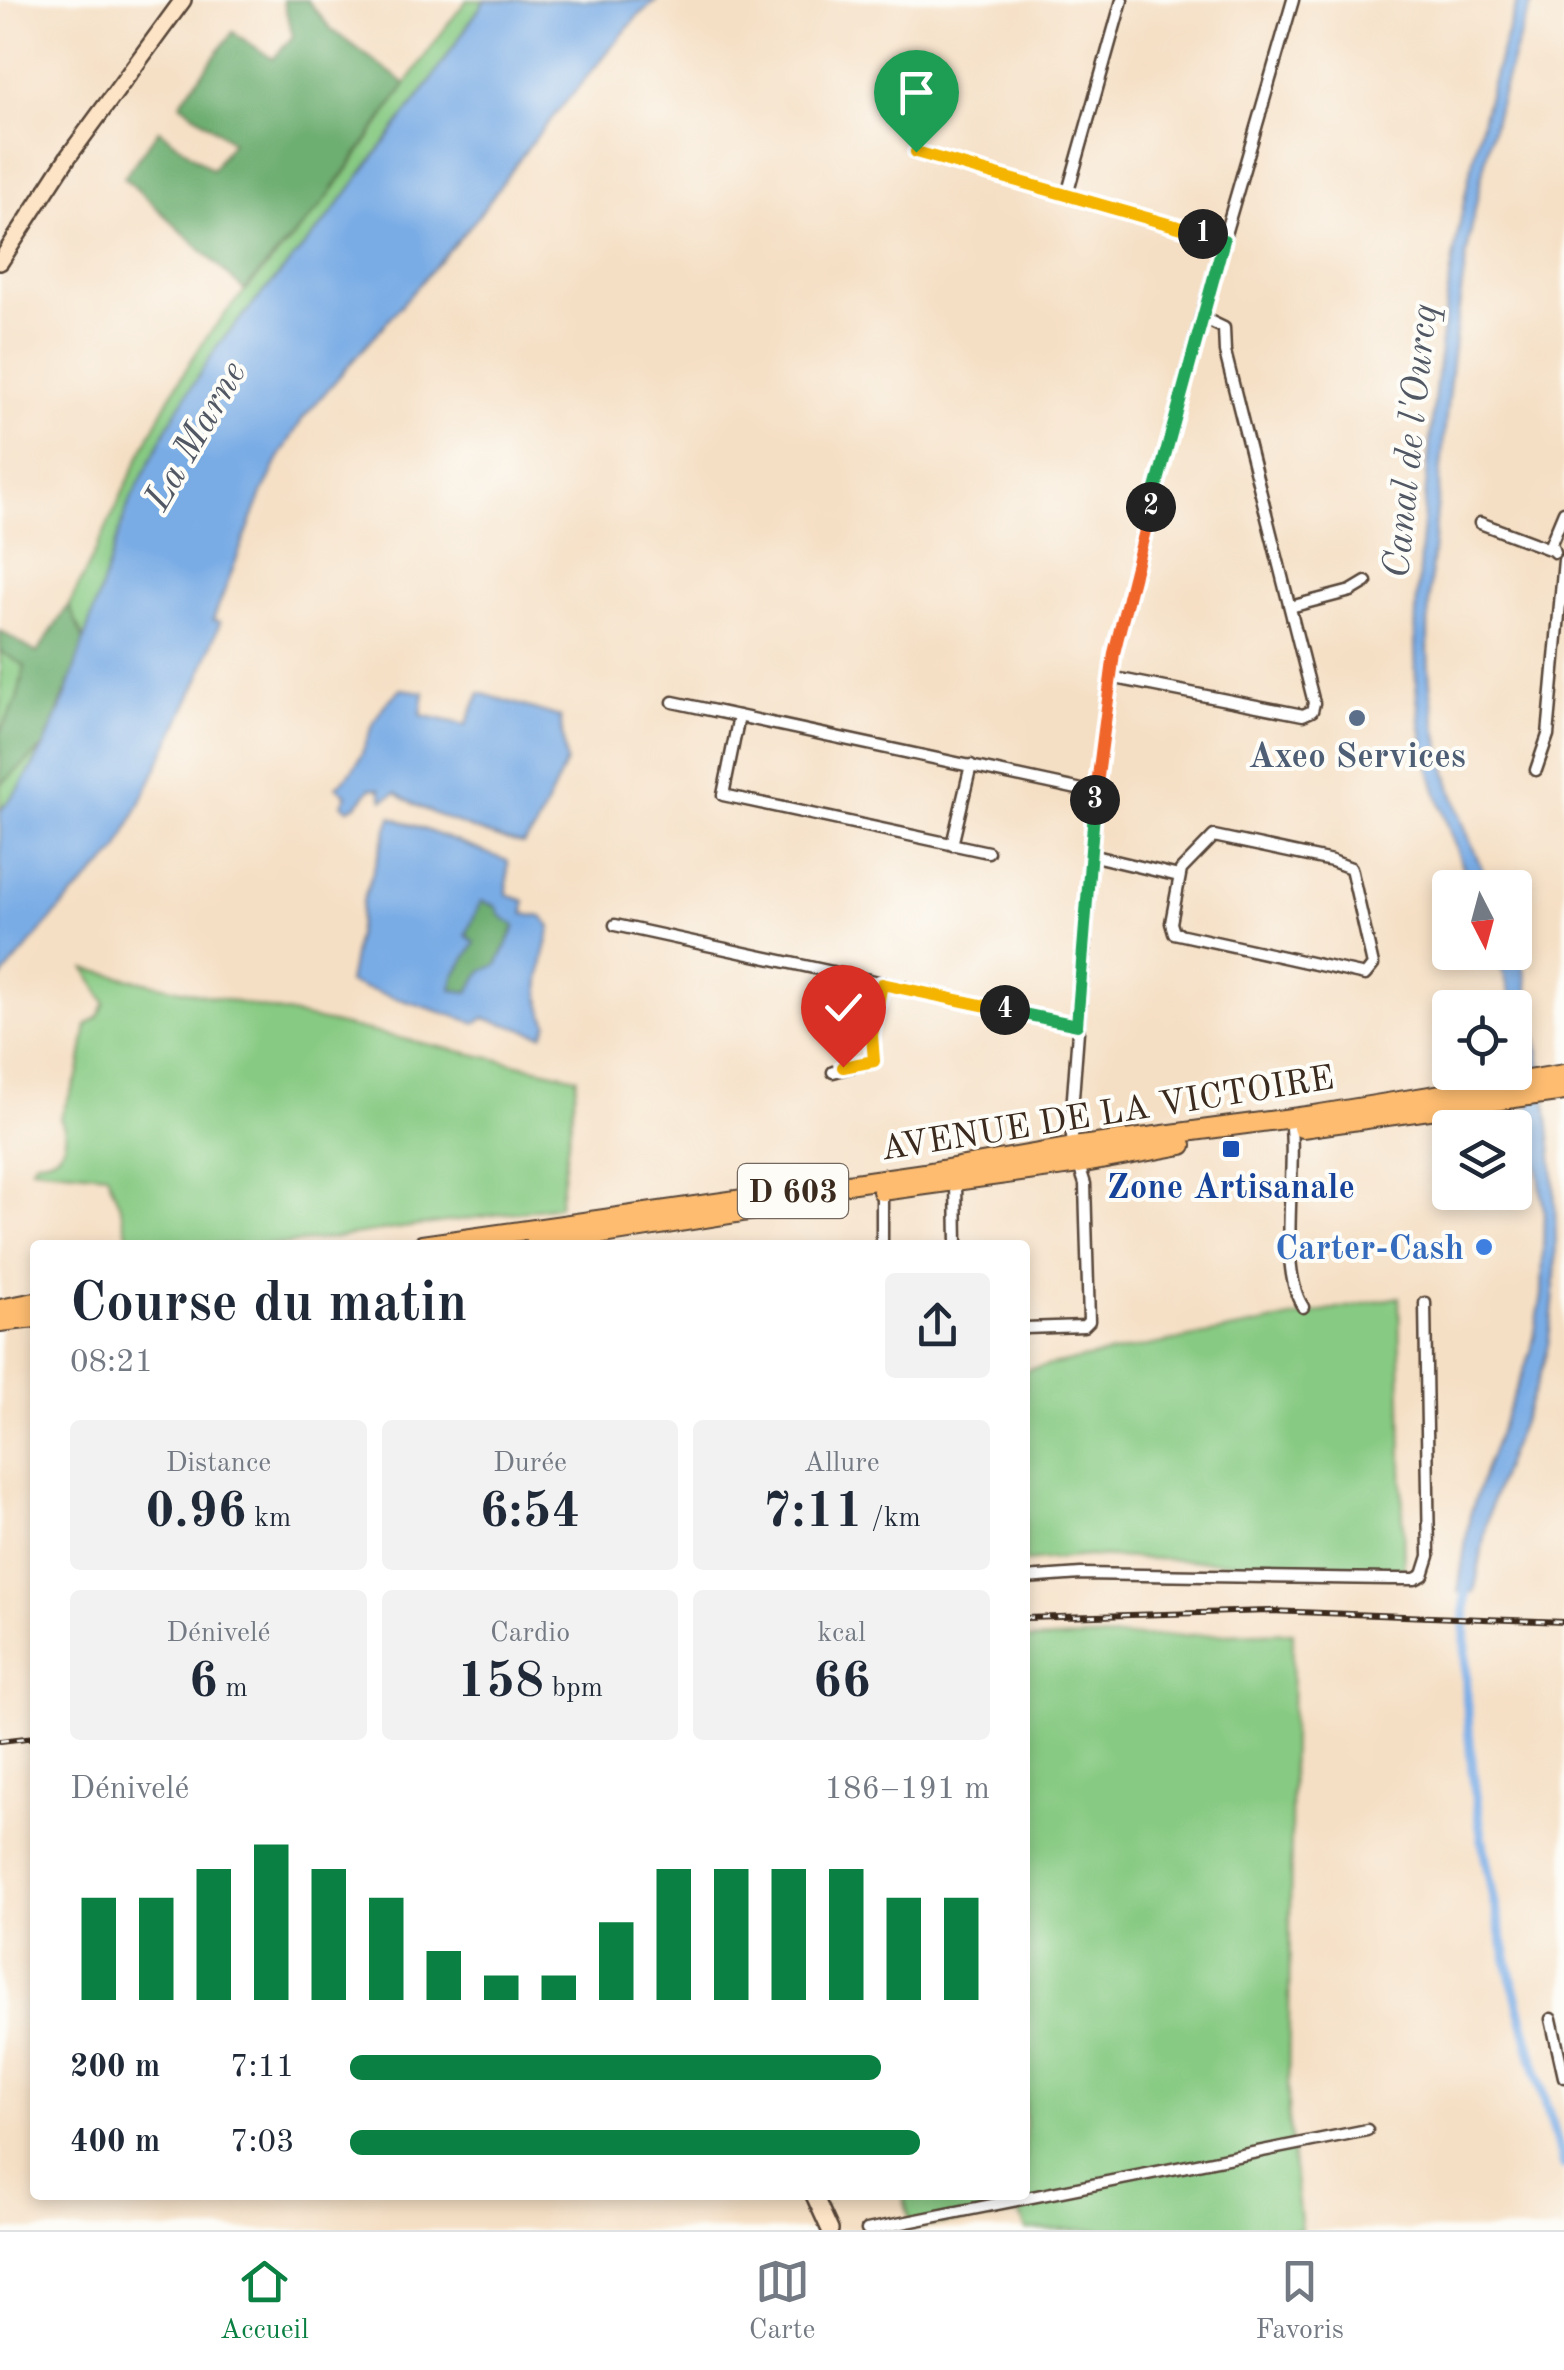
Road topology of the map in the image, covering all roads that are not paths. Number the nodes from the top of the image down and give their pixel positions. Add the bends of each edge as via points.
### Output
1 (184, 0) edge
2 (1122, 0) edge
3 (1292, 0) edge
4 (916, 152) dead end
5 (1067, 195) junction
6 (1224, 240) junction
7 (0, 262) edge
8 (1201, 317) junction
9 (1564, 512) edge
10 (1480, 523) dead end
11 (1552, 550) junction
12 (1564, 558) edge
13 (1366, 582) dead end
14 (1290, 607) junction
15 (1110, 676) junction
16 (673, 702) dead end
17 (739, 716) junction
18 (1548, 735) junction
19 (1564, 740) edge
20 (971, 765) junction
21 (1536, 770) dead end
22 (1096, 793) junction
23 (952, 846) junction
24 (988, 852) dead end
25 (1090, 855) junction
26 (1179, 876) junction
27 (615, 926) dead end
28 (882, 984) junction
29 (1077, 1025) junction
30 (833, 1072) dead end
31 (1510, 1090) edge
32 (1514, 1090) edge
33 (1291, 1129) junction
34 (1076, 1156) junction
35 (956, 1182) junction
36 (882, 1191) junction
37 (674, 1208) junction
38 (564, 1224) junction
39 (456, 1240) edge
40 (588, 1240) edge
41 (590, 1240) edge
42 (595, 1240) edge
43 (882, 1240) edge
44 (957, 1240) edge
45 (1426, 1302) dead end
46 (30, 1303) edge
47 (0, 1308) edge
48 (1303, 1308) dead end
49 (30, 1319) edge
50 (0, 1322) edge
51 (1030, 1328) edge
52 (1030, 1578) edge
53 (1550, 2019) dead end
54 (1564, 2077) edge
55 (1367, 2130) dead end
56 (1030, 2198) edge
57 (816, 2200) edge
58 (1018, 2200) edge
59 (830, 2230) edge
60 (868, 2230) edge

1 - 7 street via 68,156
2 - 5 street
3 - 6 street
4 - 5 street
5 - 6 street
6 - 8 street
8 - 14 street via 1224,328
8 - 15 street
9 - 11 street
10 - 11 street
11 - 12 street
12 - 18 street
13 - 14 street
14 - 15 street via 1314,704 1304,715
15 - 22 street
16 - 17 street
17 - 20 street
17 - 23 street via 723,795
18 - 19 street
18 - 21 street
20 - 22 street
20 - 23 street
22 - 25 street
23 - 24 street
25 - 26 street
25 - 29 street
26 - 26 street via 1174,934 1365,975 1373,965 1350,868 1214,836
27 - 28 street
28 - 29 street
28 - 30 street via 874,1061
29 - 34 street via 1071,1124
31 - 34 main road, AVENUE DE LA VICTOIRE / D 603
32 - 33 main road, AVENUE DE LA VICTOIRE / D 603 via 1410,1114
33 - 34 main road, AVENUE DE LA VICTOIRE / D 603
33 - 48 street via 1290,1226 1296,1297
34 - 35 main road, AVENUE DE LA VICTOIRE / D 603
34 - 37 main road, AVENUE DE LA VICTOIRE / D 603
34 - 51 street via 1085,1184 1089,1322
35 - 36 main road, AVENUE DE LA VICTOIRE / D 603
35 - 44 street
36 - 42 main road, AVENUE DE LA VICTOIRE / D 603
36 - 43 street
37 - 38 main road, AVENUE DE LA VICTOIRE / D 603
37 - 41 street via 597,1225
38 - 39 main road, AVENUE DE LA VICTOIRE / D 603
38 - 40 street
45 - 52 street via 1429,1556 1423,1575
46 - 47 main road
49 - 50 main road
53 - 54 street
55 - 56 street
57 - 59 street
58 - 60 street

